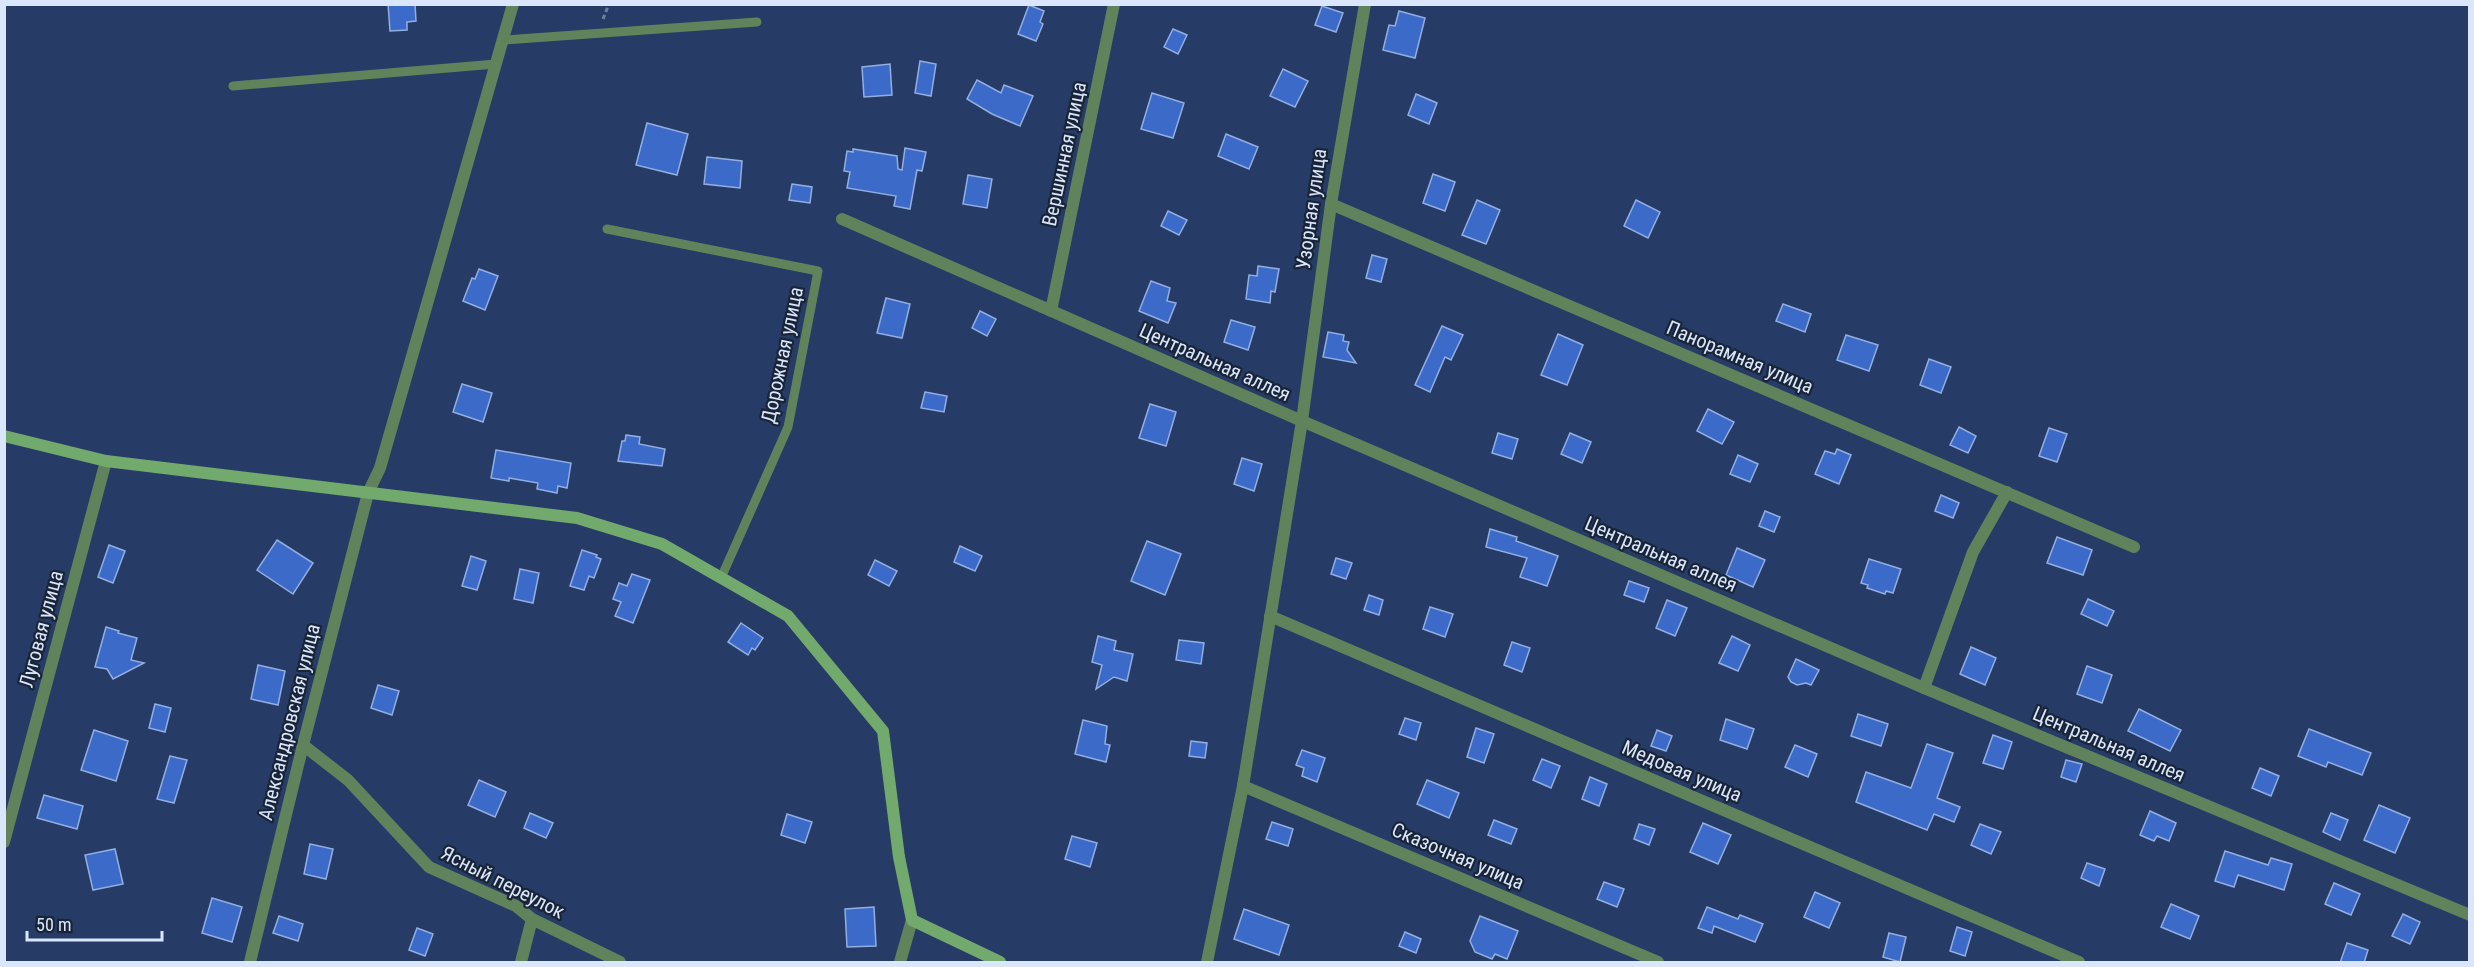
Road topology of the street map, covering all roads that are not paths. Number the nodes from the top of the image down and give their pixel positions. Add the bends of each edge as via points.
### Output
1 (513, 4) edge
2 (1114, 4) edge
3 (1365, 4) edge
4 (758, 22) dead end
5 (503, 40) junction
6 (496, 64) junction
7 (233, 87) dead end
8 (1331, 204) junction
9 (842, 219) dead end
10 (607, 229) dead end
11 (1051, 310) junction
12 (1302, 421) junction
13 (4, 436) edge
14 (106, 461) junction
15 (2007, 492) junction
16 (368, 493) junction
17 (2134, 547) dead end
18 (721, 578) junction
19 (1270, 616) junction
20 (1924, 688) junction
21 (303, 745) junction
22 (1243, 786) junction
23 (4, 842) edge
24 (2469, 915) edge
25 (532, 919) junction
26 (912, 920) junction
27 (250, 963) edge
28 (521, 963) edge
29 (620, 963) edge
30 (900, 963) edge
31 (1000, 963) edge
32 (1207, 963) edge
33 (1658, 963) edge
34 (2079, 963) edge

1 - 5 street, Александровская улица
2 - 11 street, Вершинная улица
3 - 8 street, Узорная улица
4 - 5 lane
5 - 6 street, Александровская улица
6 - 7 lane
6 - 16 street, Александровская улица via 380,468
8 - 12 street, Узорная улица
8 - 15 street, Панорамная улица
9 - 11 street, Центральная аллея
10 - 18 lane, Дорожная улица via 818,271 788,427
11 - 12 street, Центральная аллея
12 - 19 street, Узорная улица
12 - 20 street, Центральная аллея
13 - 14 street
14 - 16 street
14 - 23 street, Луговая улица
15 - 17 street, Панорамная улица
15 - 20 street via 1973,552
16 - 18 street via 577,518 662,544
16 - 21 street, Александровская улица
18 - 26 street via 788,616 883,731
19 - 22 street, Узорная улица
19 - 34 street, Медовая улица
20 - 24 street, Центральная аллея
21 - 25 street, Ясный переулок via 348,780 429,867 516,906
21 - 27 street, Александровская улица
22 - 32 street, Узорная улица
22 - 33 street, Сказочная улица
25 - 28 street
25 - 29 street, Ясный переулок
26 - 30 street
26 - 31 street

